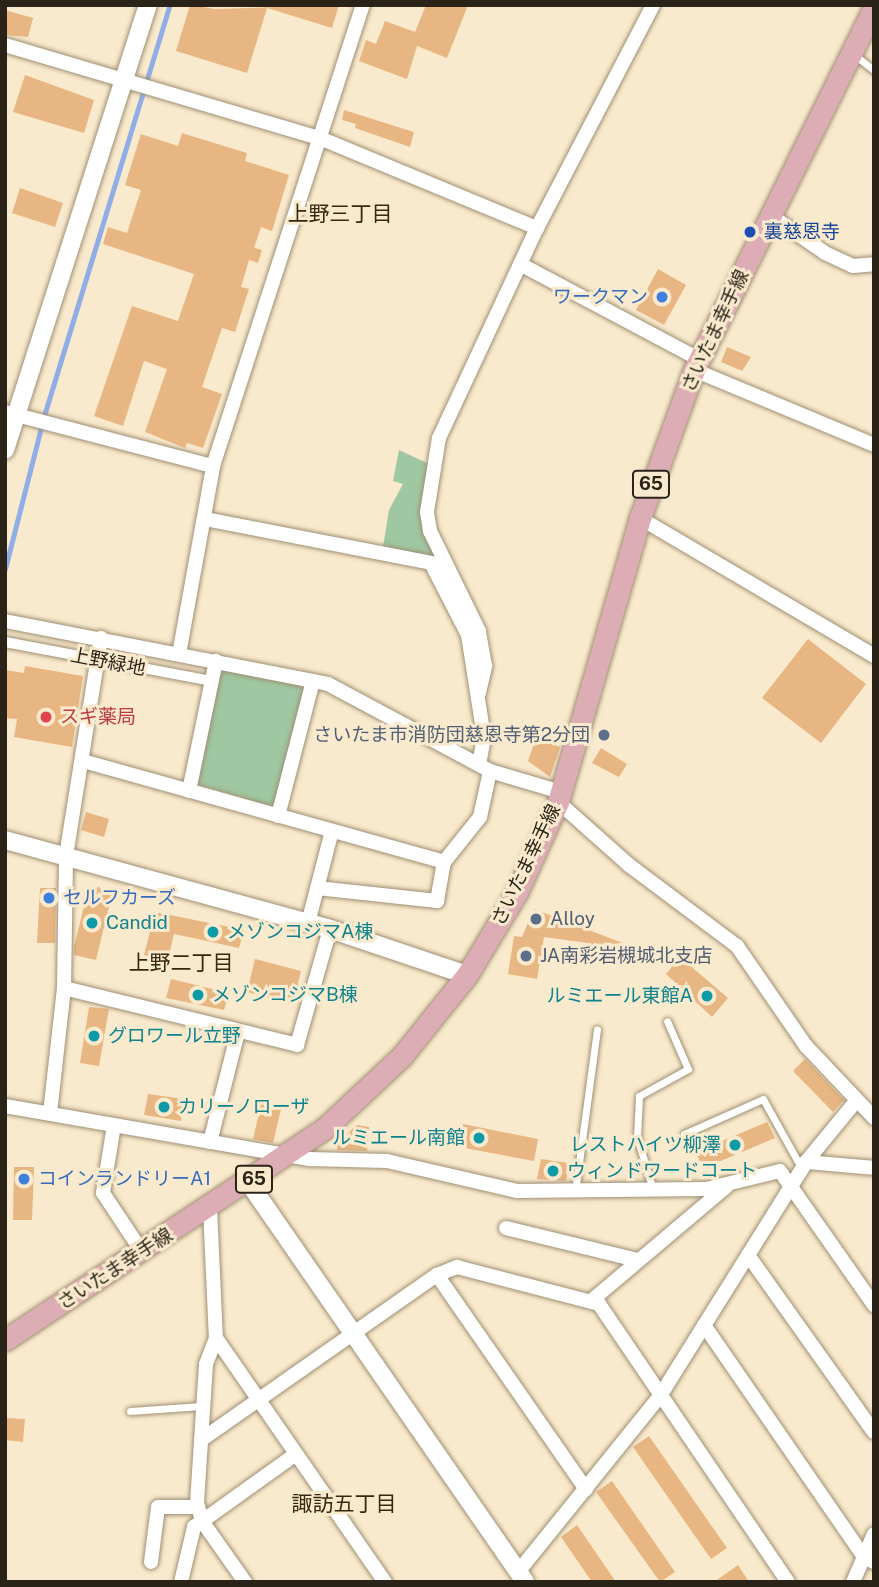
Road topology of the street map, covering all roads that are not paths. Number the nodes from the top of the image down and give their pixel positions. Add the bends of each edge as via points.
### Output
1 (148, 5) edge
2 (363, 5) edge
3 (653, 5) edge
4 (874, 7) edge
5 (5, 46) edge
6 (852, 53) junction
7 (874, 70) edge
8 (123, 78) junction
9 (322, 139) junction
10 (770, 215) junction
11 (537, 228) junction
12 (520, 264) junction
13 (874, 264) edge
14 (697, 364) junction
15 (9, 413) edge
16 (874, 445) edge
17 (5, 450) edge
18 (213, 466) junction
19 (639, 518) junction
20 (205, 519) junction
21 (5, 621) edge
22 (101, 638) junction
23 (5, 642) edge
24 (178, 654) junction
25 (874, 656) edge
26 (97, 661) junction
27 (216, 661) junction
28 (212, 681) junction
29 (313, 681) junction
30 (479, 693) junction
31 (83, 761) junction
32 (485, 768) junction
33 (190, 791) junction
34 (559, 797) junction
35 (278, 816) junction
36 (332, 831) junction
37 (5, 840) edge
38 (66, 856) junction
39 (444, 862) junction
40 (317, 888) junction
41 (308, 923) junction
42 (330, 929) junction
43 (467, 975) junction
44 (64, 988) junction
45 (667, 1021) dead end
46 (597, 1029) dead end
47 (238, 1032) junction
48 (857, 1100) junction
49 (5, 1106) edge
50 (50, 1113) junction
51 (872, 1113) edge
52 (114, 1125) junction
53 (684, 1134) dead end
54 (210, 1142) junction
55 (292, 1154) junction
56 (804, 1166) junction
57 (874, 1168) edge
58 (249, 1183) junction
59 (729, 1185) junction
60 (791, 1186) junction
61 (654, 1191) junction
62 (575, 1193) junction
63 (210, 1208) junction
64 (506, 1228) dead end
65 (142, 1252) junction
66 (748, 1255) junction
67 (636, 1260) junction
68 (437, 1275) junction
69 (591, 1301) junction
70 (874, 1305) edge
71 (704, 1325) junction
72 (350, 1335) junction
73 (216, 1338) junction
74 (5, 1340) edge
75 (660, 1396) junction
76 (258, 1399) junction
77 (203, 1406) junction
78 (130, 1411) dead end
79 (874, 1432) edge
80 (201, 1440) junction
81 (296, 1454) junction
82 (586, 1489) junction
83 (200, 1514) junction
84 (874, 1534) edge
85 (869, 1560) edge
86 (151, 1562) dead end
87 (516, 1578) edge
88 (181, 1582) edge
89 (245, 1582) edge
90 (385, 1582) edge
91 (788, 1582) edge
92 (853, 1582) edge

1 - 8 street
2 - 9 street
3 - 11 street
4 - 6 main road, さいたま幸手線 / 65
5 - 8 street
6 - 7 lane
6 - 10 main road, さいたま幸手線 / 65
8 - 9 street
8 - 15 street
9 - 11 street
9 - 18 street
10 - 13 street via 825,253 853,266
10 - 14 main road, さいたま幸手線 / 65
11 - 12 street
12 - 14 street
12 - 30 street via 439,438 427,512 430,531 479,631 485,666
14 - 16 street
14 - 19 main road, さいたま幸手線 / 65
15 - 17 street
15 - 18 street
18 - 20 street
19 - 25 street
19 - 34 main road, さいたま幸手線 / 65
20 - 24 street
20 - 30 street via 431,564 468,635
21 - 22 street
22 - 24 street
22 - 26 street
23 - 26 street, 上野緑地
24 - 27 street
26 - 28 street, 上野緑地
26 - 31 street
27 - 28 street
27 - 29 street
28 - 33 street
29 - 32 street
29 - 35 street
30 - 32 street
31 - 33 street
31 - 38 street
32 - 34 street
32 - 39 street via 474,829
33 - 35 street
34 - 43 main road, さいたま幸手線 / 65 via 517,891
34 - 48 street via 629,865 737,946 806,1046
35 - 36 street
36 - 39 street
36 - 40 street
37 - 38 street
38 - 41 street
38 - 44 street
39 - 40 street via 437,901
40 - 41 street
41 - 42 street
42 - 43 street
42 - 47 street via 297,1045
43 - 55 main road, さいたま幸手線 / 65 via 402,1056
44 - 47 street
44 - 50 street
45 - 61 lane via 688,1069 639,1096 637,1137
46 - 62 lane
47 - 54 street
48 - 51 street
48 - 56 street
49 - 50 street
50 - 52 street
52 - 54 street
52 - 65 street via 103,1193
53 - 56 lane via 763,1099
54 - 55 street
55 - 58 main road, さいたま幸手線 / 65
55 - 62 street via 387,1161 517,1191
56 - 57 street
56 - 60 street
58 - 63 main road, さいたま幸手線 / 65
58 - 72 street
59 - 60 street via 780,1171
59 - 61 street
59 - 67 street
60 - 66 street
60 - 70 street
61 - 62 street
63 - 65 main road, さいたま幸手線 / 65
63 - 73 street
64 - 67 street
65 - 74 main road, さいたま幸手線 / 65
66 - 71 street
66 - 79 street
67 - 69 street
68 - 69 street via 457,1267
68 - 72 street
68 - 82 street
69 - 75 street
71 - 75 street
71 - 85 street
72 - 76 street
72 - 87 street
73 - 76 street
73 - 77 street via 206,1364
75 - 82 street
75 - 91 street
76 - 80 street
76 - 81 street
77 - 78 lane
77 - 80 street
80 - 83 street
81 - 83 street
81 - 90 street
82 - 87 street
83 - 86 street via 158,1507
83 - 88 street
83 - 89 street
84 - 85 street
85 - 92 street

